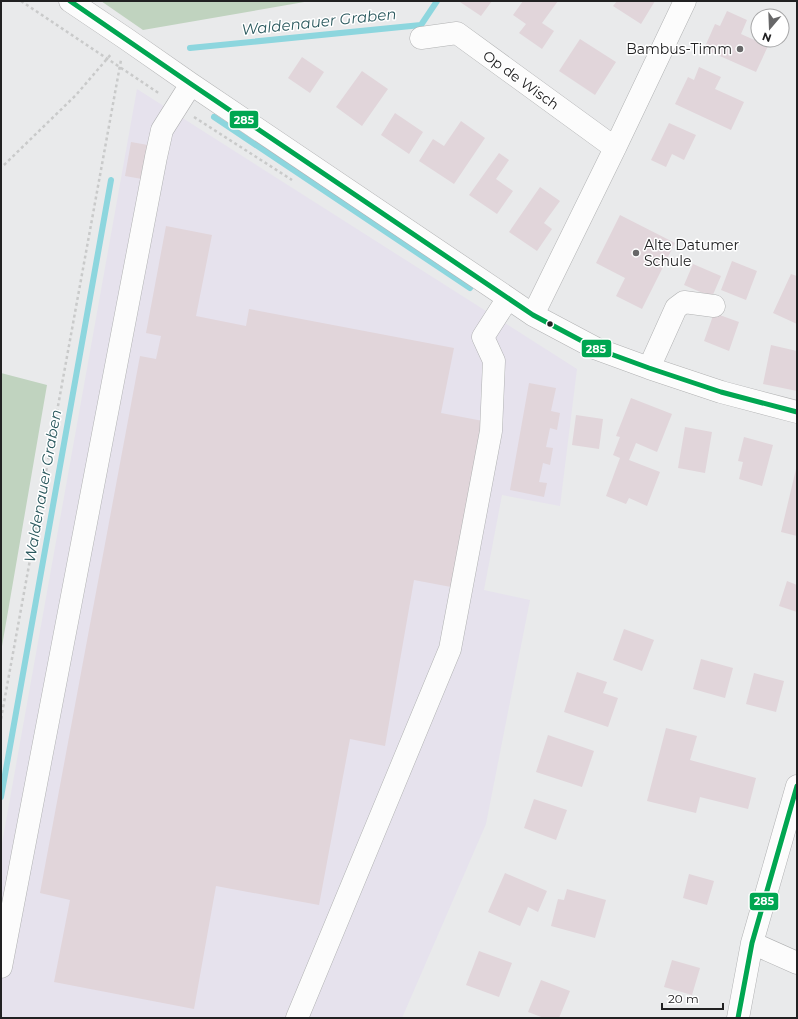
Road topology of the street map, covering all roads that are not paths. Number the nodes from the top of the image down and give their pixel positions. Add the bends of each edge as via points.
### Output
1 (70, 1) edge
2 (685, 1) edge
3 (421, 38) dead end
4 (191, 84) junction
5 (616, 148) junction
6 (508, 298) junction
7 (714, 306) dead end
8 (533, 315) junction
9 (650, 368) junction
10 (797, 412) edge
11 (797, 786) edge
12 (752, 943) junction
13 (797, 963) edge
14 (1, 967) edge
15 (297, 1018) edge
16 (738, 1018) edge

1 - 4 street
2 - 5 street
3 - 5 street, Op de Wisch via 457,33
4 - 6 street
4 - 14 street via 162,130 156,157
5 - 8 street
6 - 8 street
6 - 15 street via 483,337 494,361 491,432 450,649
7 - 9 street via 684,302 676,308
8 - 9 street via 597,349
9 - 10 street via 721,392
11 - 12 street
12 - 13 street
12 - 16 street

